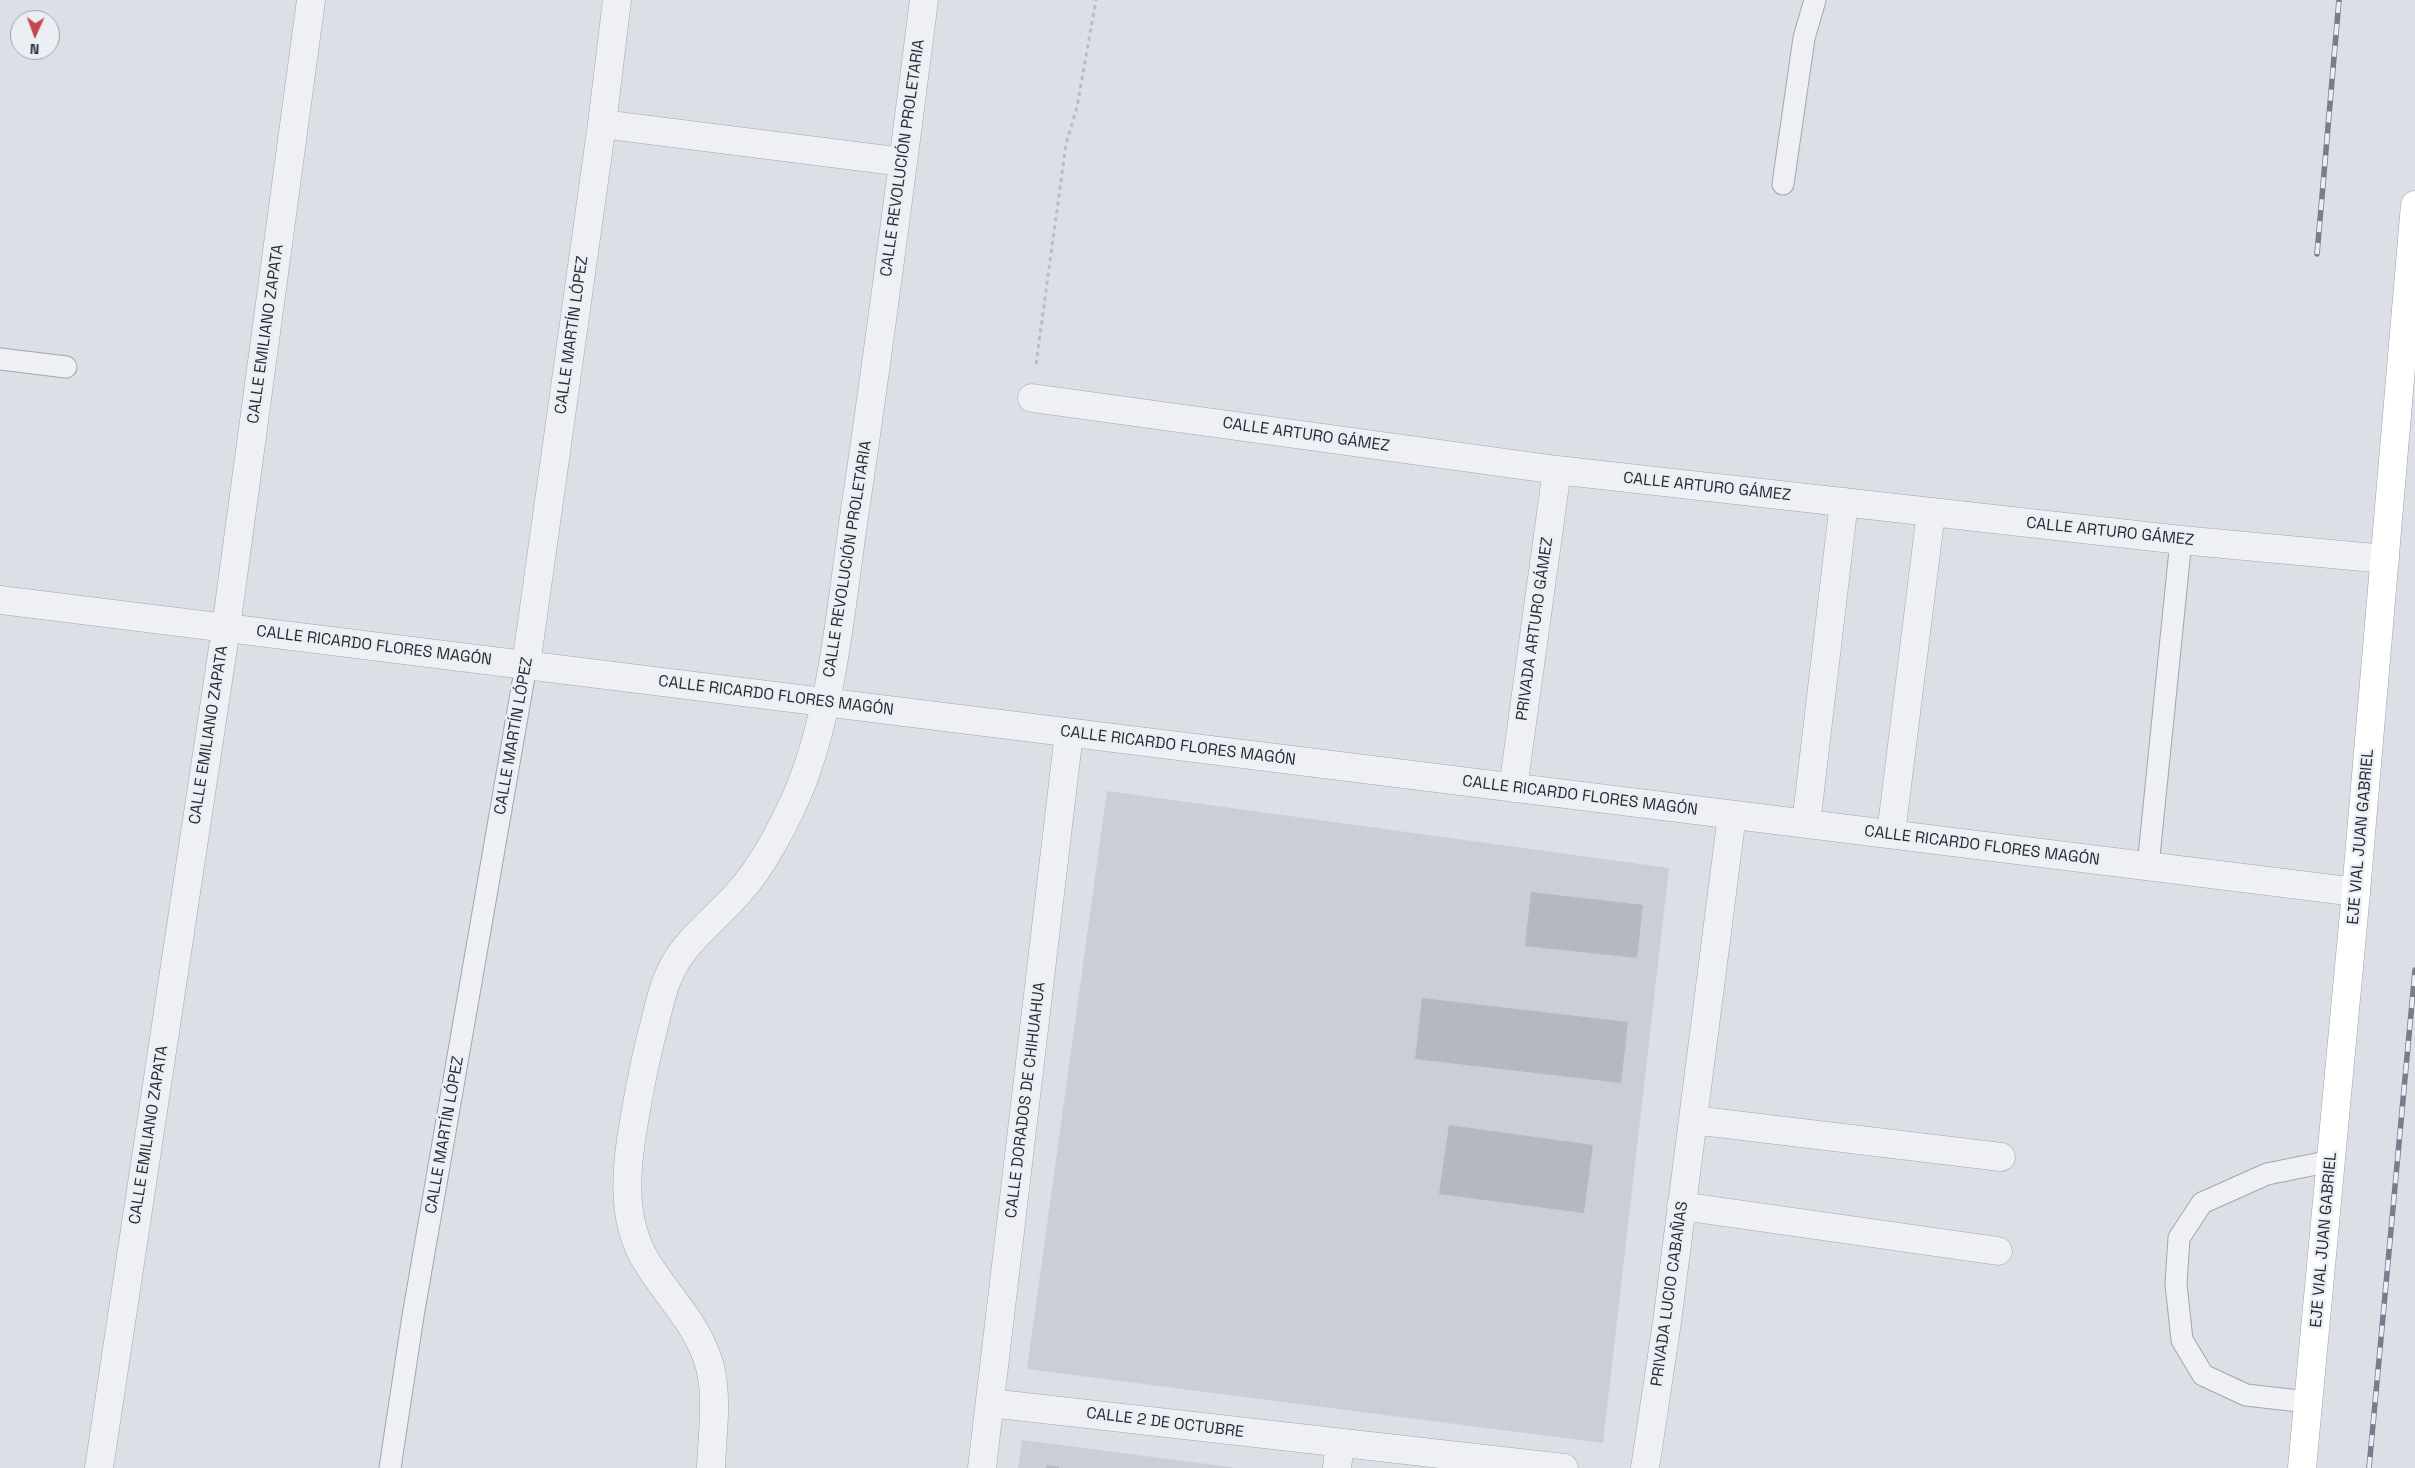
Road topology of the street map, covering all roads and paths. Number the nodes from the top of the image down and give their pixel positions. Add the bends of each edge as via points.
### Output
1 (311, 0) edge
2 (616, 0) edge
3 (924, 0) edge
4 (1096, 0) edge
5 (1816, 0) edge
6 (602, 124) junction
7 (903, 162) junction
8 (1783, 184) dead end
9 (2415, 205) edge
10 (0, 359) edge
11 (66, 367) dead end
12 (1032, 398) joint
13 (1557, 470) junction
14 (1844, 502) junction
15 (1931, 512) junction
16 (2181, 540) junction
17 (2385, 559) junction
18 (0, 600) edge
19 (226, 628) junction
20 (526, 665) junction
21 (826, 702) junction
22 (1069, 733) junction
23 (1513, 788) junction
24 (1732, 815) junction
25 (1806, 824) junction
26 (1892, 834) junction
27 (2148, 866) junction
28 (2356, 892) junction
29 (1693, 1120) junction
30 (2001, 1157) dead end
31 (2331, 1161) junction
32 (1682, 1206) junction
33 (1998, 1251) dead end
34 (2308, 1402) junction
35 (990, 1403) junction
36 (1339, 1456) edge
37 (99, 1468) edge
38 (390, 1468) edge
39 (710, 1468) edge
40 (982, 1468) edge
41 (1564, 1468) edge
42 (1645, 1468) edge
43 (2302, 1468) edge

1 - 19 street, CALLE EMILIANO ZAPATA
2 - 6 street, CALLE MARTÍN LÓPEZ
3 - 7 street, CALLE REVOLUCIÓN PROLETARIA
4 - 12 path via 1077,107 1066,144
5 - 8 lane via 1804,38
6 - 7 street
6 - 20 street, CALLE MARTÍN LÓPEZ
7 - 21 street, CALLE REVOLUCIÓN PROLETARIA
9 - 17 main road, EJE VIAL JUAN GABRIEL
10 - 11 lane
12 - 13 street, CALLE ARTURO GÁMEZ
13 - 14 street, CALLE ARTURO GÁMEZ
13 - 23 street, PRIVADA ARTURO GÁMEZ
14 - 15 street, CALLE ARTURO GÁMEZ
14 - 25 street
15 - 16 street, CALLE ARTURO GÁMEZ
15 - 26 street
16 - 17 street, CALLE ARTURO GÁMEZ
16 - 27 lane
17 - 28 main road, EJE VIAL JUAN GABRIEL
18 - 19 street, CALLE RICARDO FLORES MAGÓN
19 - 20 street, CALLE RICARDO FLORES MAGÓN
19 - 37 street, CALLE EMILIANO ZAPATA
20 - 21 street, CALLE RICARDO FLORES MAGÓN
20 - 38 lane, CALLE MARTÍN LÓPEZ via 413,1316
21 - 22 street, CALLE RICARDO FLORES MAGÓN
21 - 39 street, CALLE REVOLUCIÓN PROLETARIA via 801,784 763,860 745,886 674,964 663,990 646,1056 631,1140 626,1186 634,1236 646,1261 690,1320 710,1369 714,1402
22 - 23 street, CALLE RICARDO FLORES MAGÓN
22 - 35 street, CALLE DORADOS DE CHIHUAHUA
23 - 24 street, CALLE RICARDO FLORES MAGÓN
24 - 25 street, CALLE RICARDO FLORES MAGÓN
24 - 29 street, PRIVADA LUCIO CABAÑAS
25 - 26 street, CALLE RICARDO FLORES MAGÓN
26 - 27 street, CALLE RICARDO FLORES MAGÓN
27 - 28 street, CALLE RICARDO FLORES MAGÓN
28 - 31 main road, EJE VIAL JUAN GABRIEL
29 - 30 street
29 - 32 street, PRIVADA LUCIO CABAÑAS
31 - 34 main road, EJE VIAL JUAN GABRIEL
31 - 34 lane via 2267,1174 2202,1203 2180,1238 2176,1284 2182,1340 2203,1375 2246,1395
32 - 33 street
32 - 42 street, PRIVADA LUCIO CABAÑAS
34 - 43 main road, EJE VIAL JUAN GABRIEL
35 - 36 street, CALLE 2 DE OCTUBRE
35 - 40 street, CALLE DORADOS DE CHIHUAHUA
36 - 41 street, CALLE 2 DE OCTUBRE

